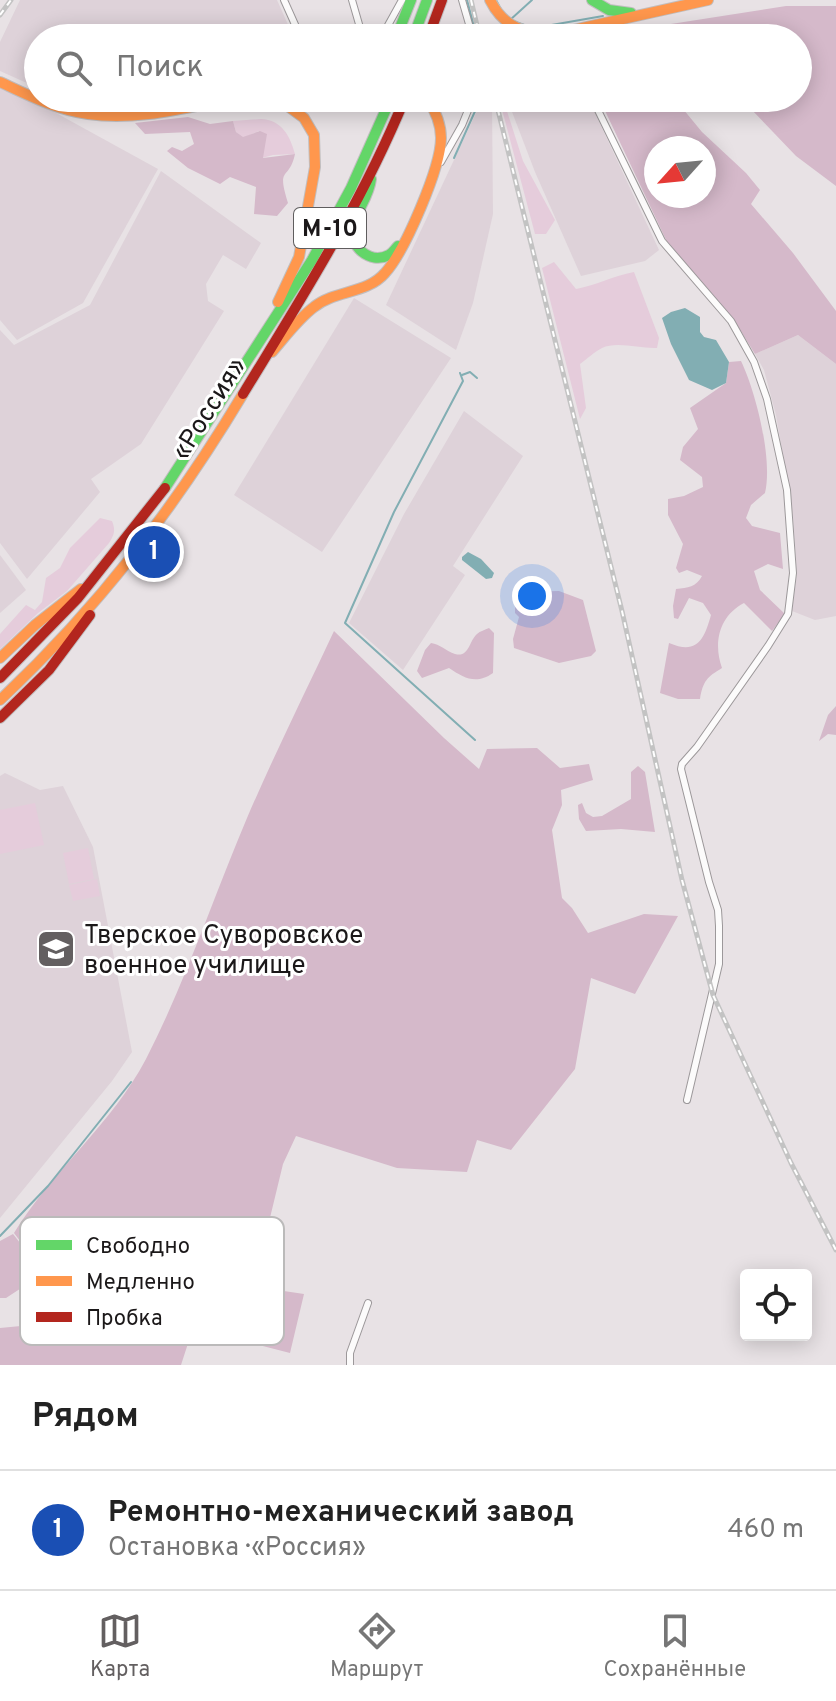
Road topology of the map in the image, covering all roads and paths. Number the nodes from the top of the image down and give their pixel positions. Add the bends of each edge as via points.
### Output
1 (284, 0) edge
2 (352, 0) edge
3 (402, 0) edge
4 (411, 0) edge
5 (427, 0) edge
6 (442, 0) edge
7 (462, 0) edge
8 (490, 0) edge
9 (592, 0) edge
10 (708, 0) edge
11 (647, 12) junction
12 (295, 24) edge
13 (359, 24) edge
14 (389, 24) edge
15 (402, 24) edge
16 (418, 24) edge
17 (433, 24) edge
18 (469, 24) edge
19 (507, 24) edge
20 (602, 24) edge
21 (0, 82) edge
22 (24, 92) edge
23 (82, 112) edge
24 (157, 112) edge
25 (297, 112) edge
26 (384, 112) edge
27 (399, 112) edge
28 (434, 112) edge
29 (467, 112) edge
30 (599, 112) edge
31 (437, 168) junction
32 (372, 176) junction
33 (409, 232) junction
34 (257, 349) junction
35 (265, 359) junction
36 (92, 581) junction
37 (104, 592) junction
38 (0, 658) edge
39 (0, 678) edge
40 (0, 700) edge
41 (0, 718) edge
42 (687, 1100) dead end
43 (368, 1303) dead end
44 (350, 1365) edge

1 - 12 street
2 - 13 street
3 - 14 street
4 - 15 main road
5 - 16 main road
6 - 17 main road
7 - 18 street
8 - 19 main road
9 - 11 main road via 614,12
10 - 11 main road
11 - 20 main road
21 - 22 main road
23 - 24 main road
25 - 34 main road via 316,141 315,167 299,257
26 - 34 main road, «Россия» / М-10 via 331,227
27 - 32 main road, «Россия» / М-10
28 - 31 main road via 440,123
29 - 31 street
30 - 42 street via 662,241 731,321 754,362 777,442 790,517 793,573 788,614 681,769 719,926 719,964
31 - 33 main road
32 - 33 main road via 352,228 356,248 370,258 386,256
32 - 35 main road, «Россия» / М-10
33 - 35 main road via 385,274 364,288 314,306
34 - 36 main road, «Россия» / М-10 via 167,486
35 - 37 main road, «Россия» / М-10 via 180,495
36 - 38 main road
36 - 39 main road, «Россия» / М-10
37 - 40 main road, «Россия» / М-10
37 - 41 main road via 54,665
43 - 44 street

